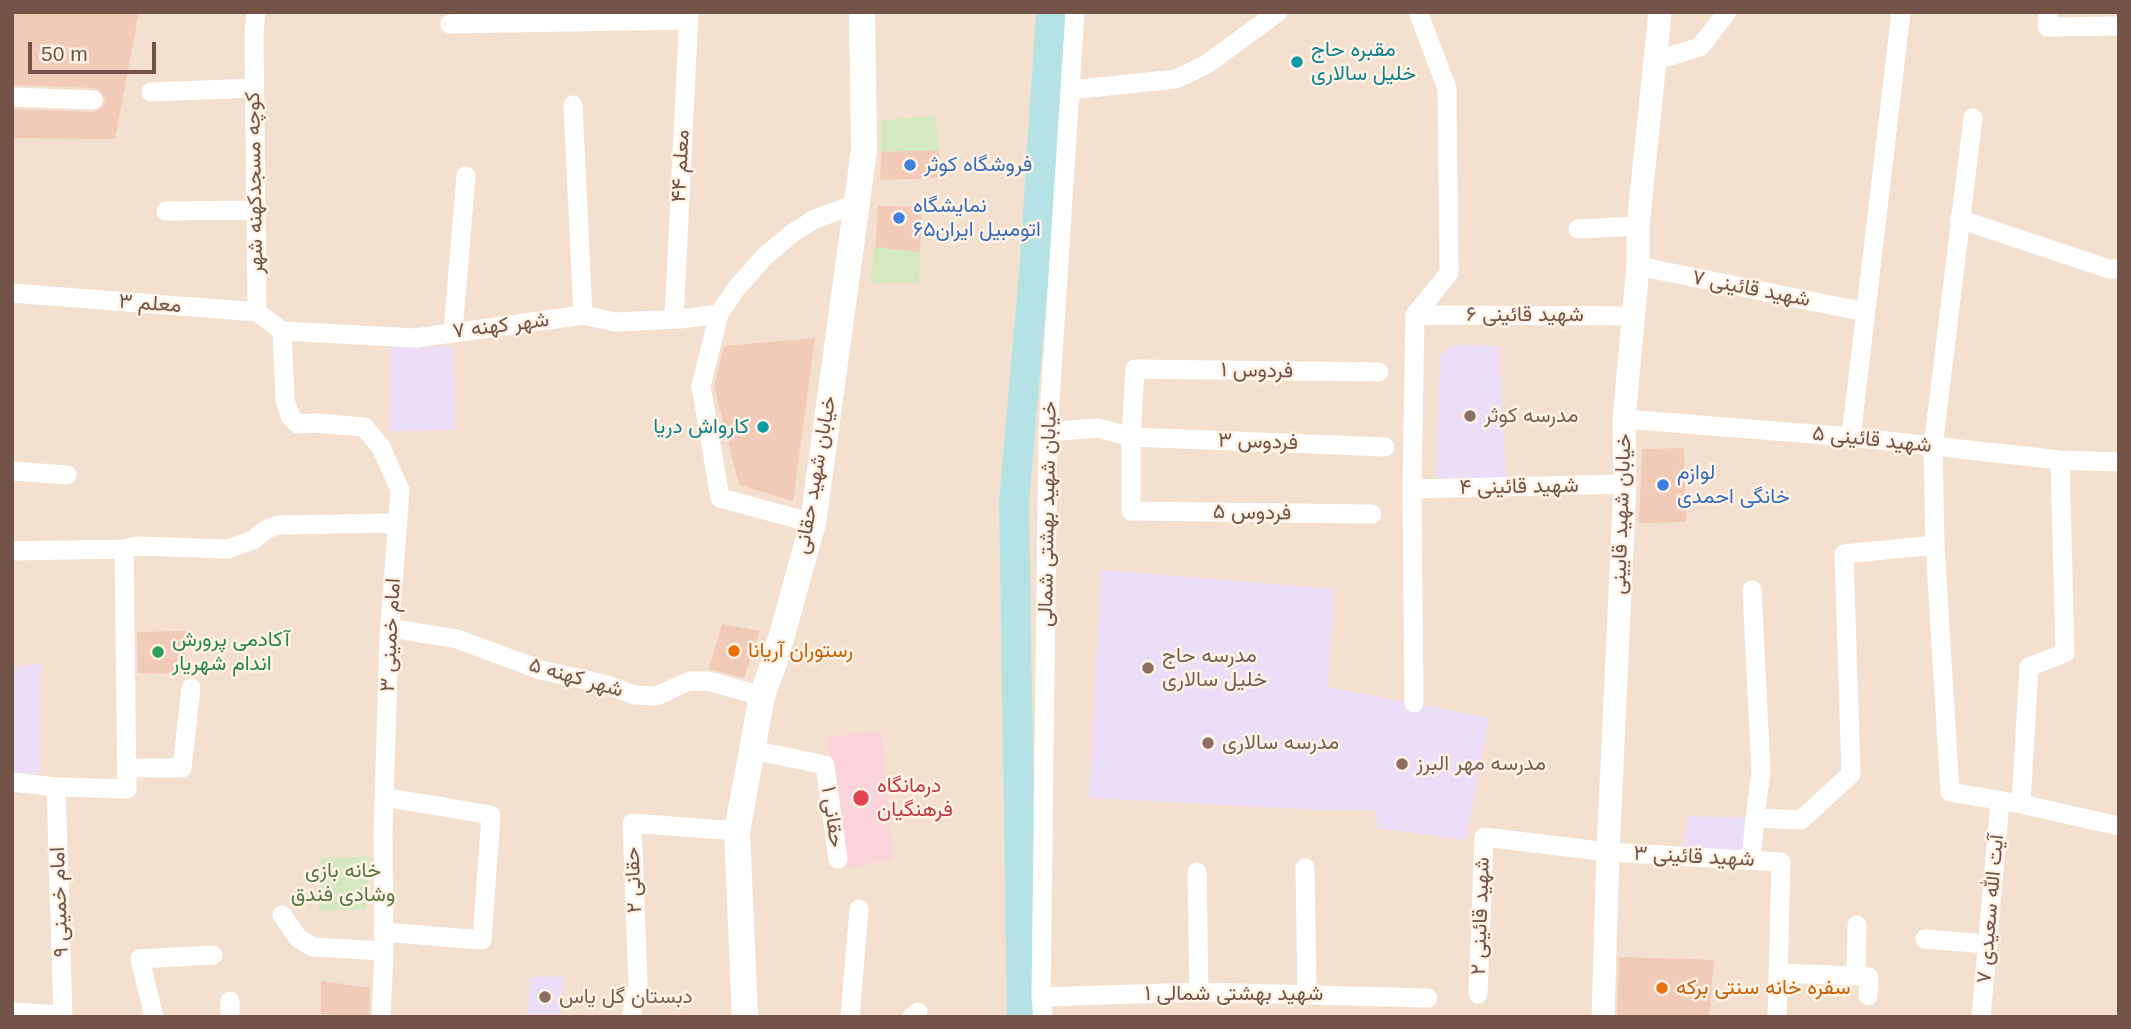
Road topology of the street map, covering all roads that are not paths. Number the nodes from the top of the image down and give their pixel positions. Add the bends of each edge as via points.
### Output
1 (256, 12) edge
2 (862, 12) edge
3 (1075, 12) edge
4 (1278, 12) edge
5 (1418, 12) edge
6 (1660, 12) edge
7 (1727, 12) edge
8 (1900, 12) edge
9 (2048, 12) edge
10 (689, 16) edge
11 (450, 24) dead end
12 (2119, 26) edge
13 (1657, 60) junction
14 (254, 88) junction
15 (1070, 90) junction
16 (151, 92) dead end
17 (12, 97) edge
18 (93, 100) dead end
19 (573, 105) dead end
20 (1973, 118) dead end
21 (466, 176) dead end
22 (856, 204) junction
23 (255, 209) junction
24 (166, 211) dead end
25 (1959, 219) junction
26 (1638, 226) junction
27 (1578, 229) dead end
28 (1638, 267) junction
29 (2119, 269) edge
30 (12, 293) edge
31 (257, 312) junction
32 (1865, 312) junction
33 (719, 314) junction
34 (1415, 315) junction
35 (583, 316) junction
36 (1634, 316) junction
37 (674, 319) junction
38 (282, 331) junction
39 (453, 332) junction
40 (1379, 372) dead end
41 (1624, 419) junction
42 (1048, 432) junction
43 (1851, 436) junction
44 (1132, 437) junction
45 (1385, 447) dead end
46 (1933, 447) junction
47 (2060, 460) junction
48 (2119, 462) edge
49 (12, 471) edge
50 (67, 475) dead end
51 (1625, 484) junction
52 (1412, 489) junction
53 (1372, 514) dead end
54 (398, 523) junction
55 (813, 523) junction
56 (1935, 545) junction
57 (124, 549) junction
58 (12, 551) edge
59 (1752, 590) dead end
60 (390, 628) junction
61 (191, 688) dead end
62 (762, 696) junction
63 (1414, 704) dead end
64 (752, 751) junction
65 (127, 768) junction
66 (12, 782) edge
67 (56, 787) junction
68 (384, 797) junction
69 (2000, 802) junction
70 (2021, 804) junction
71 (1755, 818) junction
72 (2119, 827) edge
73 (737, 831) junction
74 (1608, 852) junction
75 (838, 859) dead end
76 (1751, 860) junction
77 (1305, 868) dead end
78 (1198, 872) dead end
79 (859, 909) dead end
80 (282, 915) dead end
81 (1857, 925) dead end
82 (1925, 939) dead end
83 (383, 941) junction
84 (1987, 944) junction
85 (213, 955) dead end
86 (1778, 973) junction
87 (1856, 976) junction
88 (1199, 992) junction
89 (1307, 994) junction
90 (1478, 994) dead end
91 (1868, 996) dead end
92 (1428, 998) dead end
93 (1042, 1007) edge
94 (633, 1009) edge
95 (12, 1012) edge
96 (63, 1016) edge
97 (154, 1017) edge
98 (381, 1017) edge
99 (745, 1017) edge
100 (850, 1017) edge
101 (1603, 1017) edge
102 (1777, 1017) edge
103 (1981, 1017) edge

1 - 14 street, کوچه مسجدکهنه شهر
2 - 22 main road, خیابان شهید حقانی via 864,150
3 - 15 street, خیابان شهید بهشتی شمالی
4 - 15 street via 1208,65 1177,79
5 - 34 street via 1447,88 1449,273
6 - 13 street, خیابان شهید قایینی
7 - 13 street via 1700,47
8 - 32 street
9 - 12 street via 2047,27
10 - 11 street
10 - 37 street, معلم ۴۴
13 - 26 street, خیابان شهید قایینی
14 - 16 street
14 - 23 street, کوچه مسجدکهنه شهر
15 - 42 street, خیابان شهید بهشتی شمالی
17 - 18 street
19 - 35 street
20 - 25 street
21 - 39 street
22 - 33 street via 794,232 765,256
22 - 55 main road, خیابان شهید حقانی
23 - 24 street
23 - 31 street, کوچه مسجدکهنه شهر
25 - 29 street
25 - 46 street
26 - 27 street
26 - 28 street, خیابان شهید قایینی
28 - 32 street, شهید قائینی ۷
28 - 36 street, خیابان شهید قایینی
30 - 31 street, معلم ۳
31 - 38 street
32 - 43 street
33 - 37 street, شهر کهنه ۷
33 - 55 street via 701,386 720,498
34 - 36 street, شهید قائینی ۶
34 - 52 street
35 - 37 street, شهر کهنه ۷ via 615,322
35 - 39 street, شهر کهنه ۷
36 - 41 street, خیابان شهید قایینی
38 - 39 street, شهر کهنه ۷ via 416,338
38 - 54 street, امام خمینی ۳ via 290,416 298,424 364,427 381,447 400,490
40 - 44 street, فردوس ۱ via 1135,369
41 - 43 street, شهید قائینی ۵
41 - 51 street, خیابان شهید قایینی
42 - 44 street, فردوس ۳ via 1098,428
42 - 93 street, خیابان شهید بهشتی شمالی
43 - 46 street, شهید قائینی ۵
44 - 45 street, فردوس ۳
44 - 53 street, فردوس ۵ via 1131,511
46 - 47 street, شهید قائینی ۵
46 - 56 street
47 - 48 street, شهید قائینی ۵
47 - 70 street via 2065,653 2029,667
49 - 50 street
51 - 52 street, شهید قائینی ۴
51 - 74 street, خیابان شهید قایینی
52 - 63 street
54 - 57 street via 277,525 228,549
54 - 60 street, امام خمینی ۳
55 - 62 main road, خیابان شهید حقانی
56 - 69 street via 1950,792
56 - 71 street via 1844,554 1851,774 1801,820
57 - 58 street
57 - 65 street
59 - 71 street via 1761,772
60 - 62 street, شهر کهنه ۵ via 457,639 541,670 634,695 657,696 688,681 708,681
60 - 68 street, امام خمینی ۳
61 - 65 street via 182,768
62 - 64 main road, خیابان شهید حقانی
64 - 73 main road, خیابان شهید حقانی
64 - 75 street, حقانی ۱ via 825,765
65 - 67 street via 127,789
66 - 67 street
67 - 96 street, امام خمینی ۹
68 - 83 street, امام خمینی ۳
68 - 83 street via 491,815 482,940
69 - 70 street
69 - 84 street, آیت الله سعیدی ۷
70 - 72 street
71 - 76 street
73 - 94 street, حقانی ۲ via 632,823 638,985
73 - 99 main road, خیابان شهید حقانی
74 - 76 street, شهید قائینی ۳
74 - 90 street, شهید قائینی ۲ via 1484,837
74 - 101 street, خیابان شهید قایینی
76 - 86 street, شهید قائینی ۳ via 1781,862
77 - 89 street
78 - 88 street
79 - 100 street
80 - 83 street via 298,938 313,947
81 - 87 street
82 - 84 street
83 - 98 street, امام خمینی ۳
84 - 103 street, آیت الله سعیدی ۷
85 - 97 street via 140,958
86 - 87 street
86 - 102 street
87 - 91 street via 1869,977
88 - 89 street, شهید بهشتی شمالی ۱
88 - 93 street, شهید بهشتی شمالی ۱
89 - 92 street, شهید بهشتی شمالی ۱
95 - 96 street

